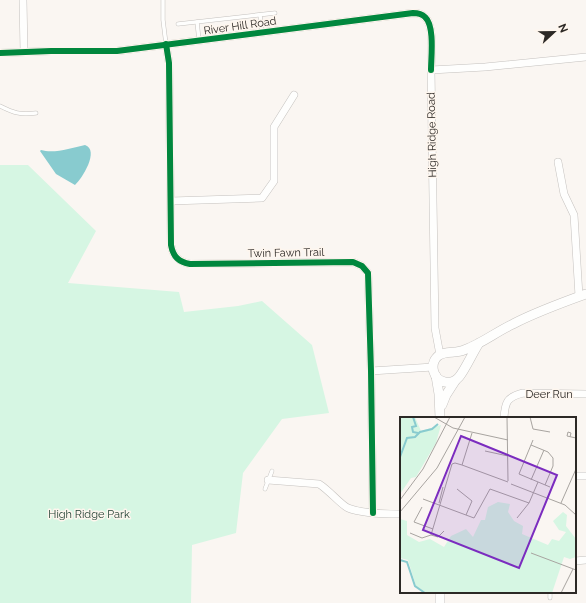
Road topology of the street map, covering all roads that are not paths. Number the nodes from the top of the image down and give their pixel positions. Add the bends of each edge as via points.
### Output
1 (23, 0) edge
2 (163, 0) edge
3 (275, 13) dead end
4 (260, 15) junction
5 (197, 22) junction
6 (178, 24) dead end
7 (262, 32) junction
8 (199, 42) junction
9 (166, 44) junction
10 (24, 52) junction
11 (0, 53) edge
12 (586, 57) edge
13 (431, 70) junction
14 (294, 95) dead end
15 (0, 106) edge
16 (36, 113) dead end
17 (558, 162) dead end
18 (170, 201) junction
19 (582, 295) edge
20 (479, 343) junction
21 (449, 353) junction
22 (440, 355) junction
23 (433, 367) junction
24 (371, 371) junction
25 (462, 372) junction
26 (436, 376) junction
27 (455, 381) junction
28 (586, 394) edge
29 (440, 413) edge
30 (504, 417) edge
31 (272, 471) dead end
32 (268, 480) junction
33 (265, 489) dead end
34 (373, 513) junction
35 (400, 514) edge
36 (550, 593) edge
37 (550, 598) dead end

1 - 10 street
2 - 9 lane
3 - 4 lane
4 - 5 lane
4 - 7 lane
5 - 6 lane
5 - 8 lane
7 - 8 street, River Hill Road
7 - 13 street, River Hill Road via 407,13 419,14 429,21 431,29
8 - 9 street, River Hill Road
9 - 10 street, River Hill Road via 105,52
9 - 18 street, Twin Fawn Trail
10 - 11 street, River Hill Road
12 - 13 street
13 - 22 street, High Ridge Road via 435,328
14 - 18 street via 274,127 274,182 262,198
15 - 16 lane via 22,114
17 - 19 street via 564,194 574,215
18 - 24 street, Twin Fawn Trail via 172,250 176,258 185,263 353,262 362,266 369,278
19 - 20 street via 529,316
20 - 21 street via 462,351
20 - 25 street
21 - 22 street
21 - 25 street via 460,359
22 - 23 street via 434,361
23 - 24 street
23 - 26 street
24 - 34 street, Twin Fawn Trail
25 - 27 street
26 - 27 street via 447,383
26 - 29 street via 440,394
27 - 29 street via 446,394
28 - 30 street, Deer Run via 515,395 509,399 505,407
31 - 32 lane
32 - 33 lane
32 - 34 street via 319,484 347,508
34 - 35 street
36 - 37 lane

